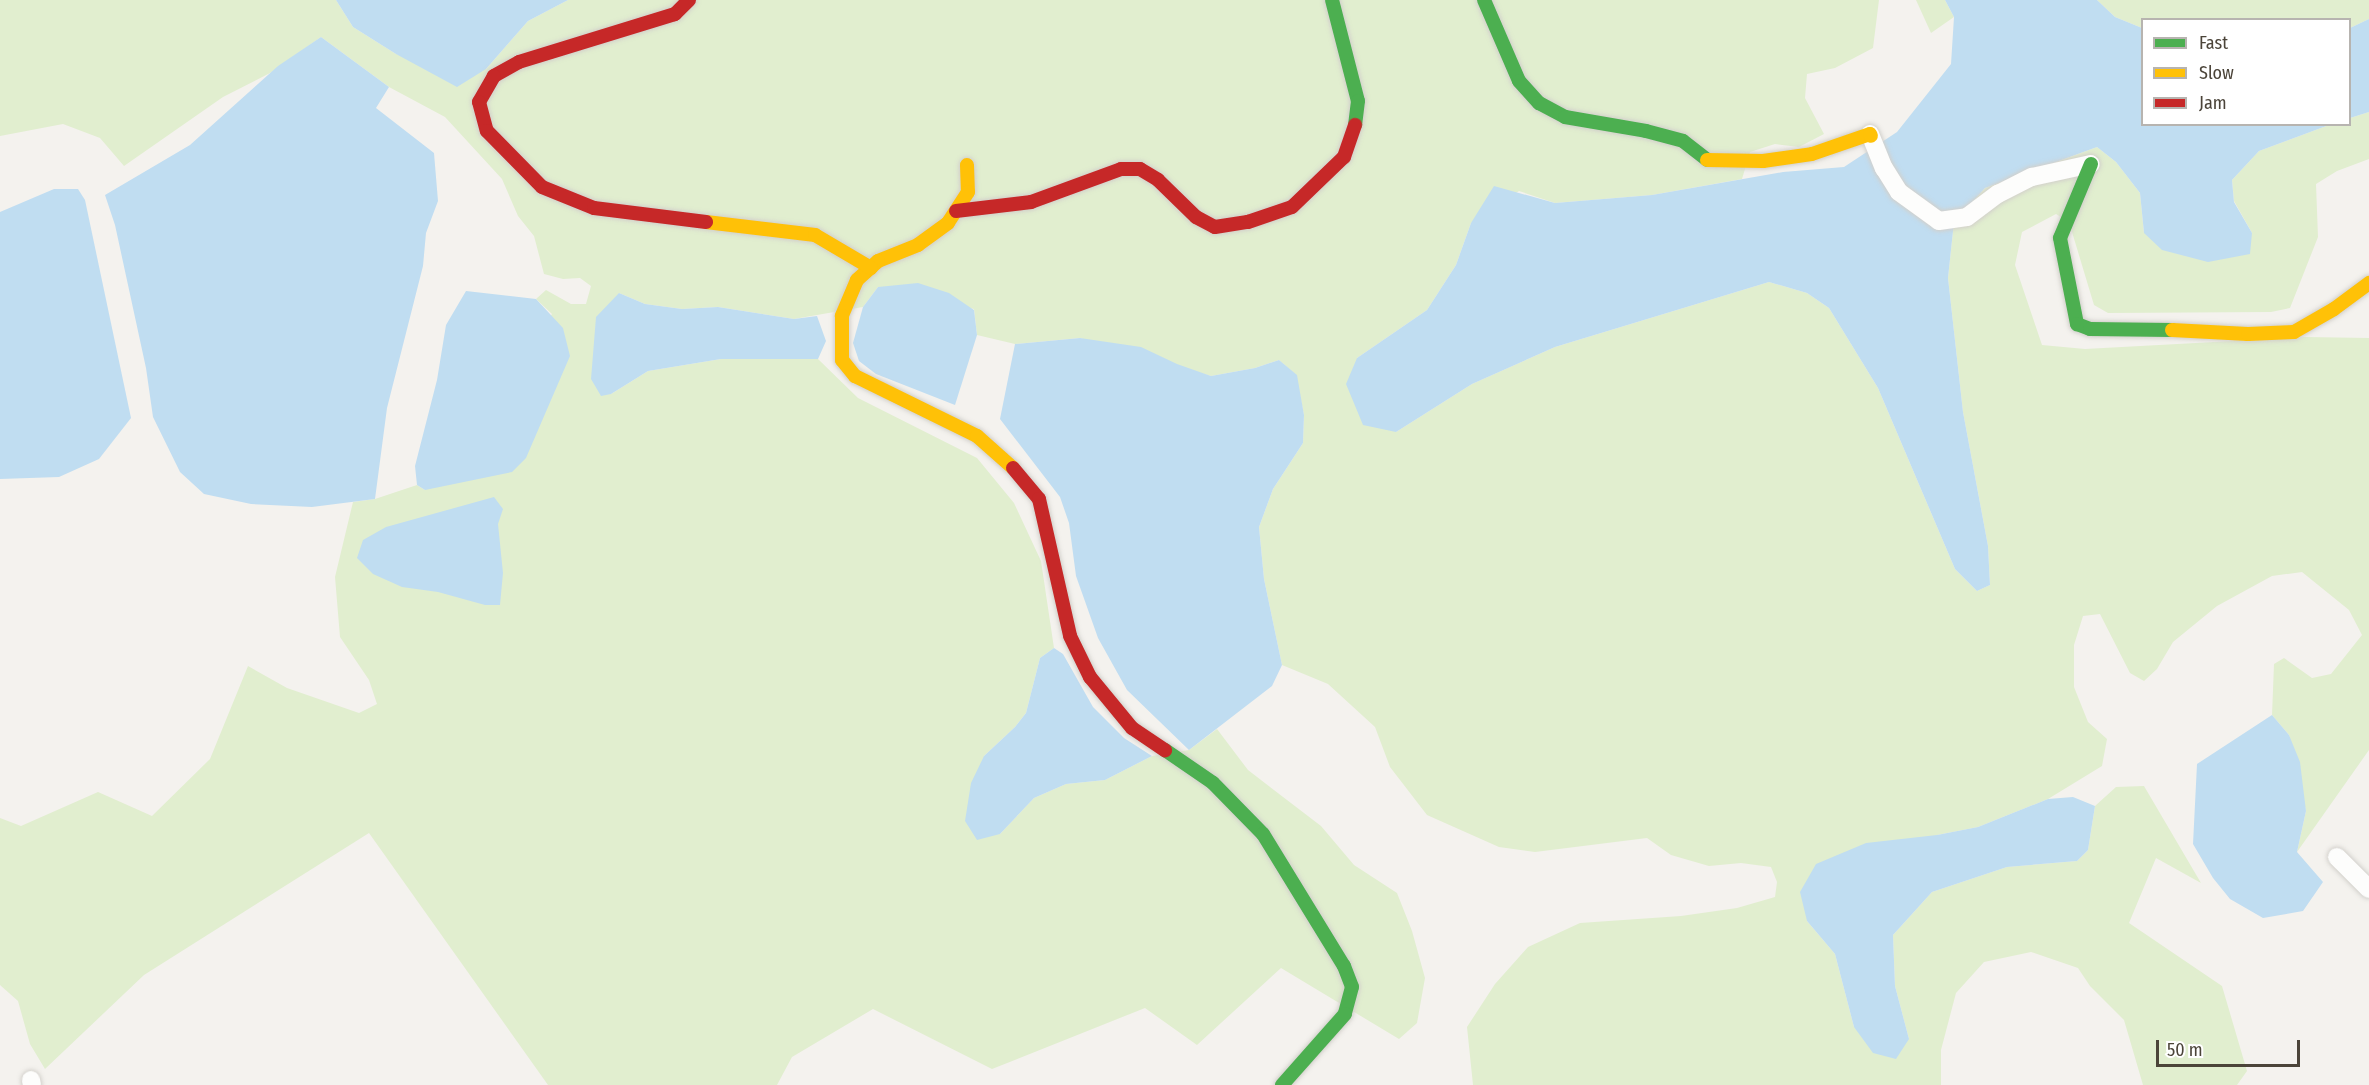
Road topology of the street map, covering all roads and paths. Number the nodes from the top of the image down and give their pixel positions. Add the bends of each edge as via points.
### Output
1 (689, 0) edge
2 (1332, 0) edge
3 (1484, 0) edge
4 (1870, 134) joint
5 (2091, 164) joint
6 (967, 165) dead end
7 (956, 211) junction
8 (871, 268) junction
9 (2369, 284) edge
10 (2337, 857) dead end
11 (2369, 889) edge
12 (1282, 1085) edge

1 - 8 street via 675,14 519,62 494,76 479,102 487,131 542,187 594,208 816,235
2 - 7 street via 1358,101 1354,130 1344,157 1292,207 1248,222 1215,227 1196,217 1158,180 1140,169 1121,169 1031,202
3 - 4 street via 1519,81 1539,103 1565,117 1683,141 1707,160 1763,161 1812,154
4 - 5 street via 1899,192 1939,221 1967,218 1998,194 2032,177
5 - 9 street via 2060,238 2077,324 2090,329 2294,332
6 - 7 street via 968,192
7 - 8 street via 948,223 918,245 878,261
8 - 12 street via 857,280 842,316 842,360 855,376 977,436 1015,470 1038,499 1070,636 1090,677 1132,728 1213,783 1263,834 1344,966 1352,987 1345,1014
10 - 11 street

